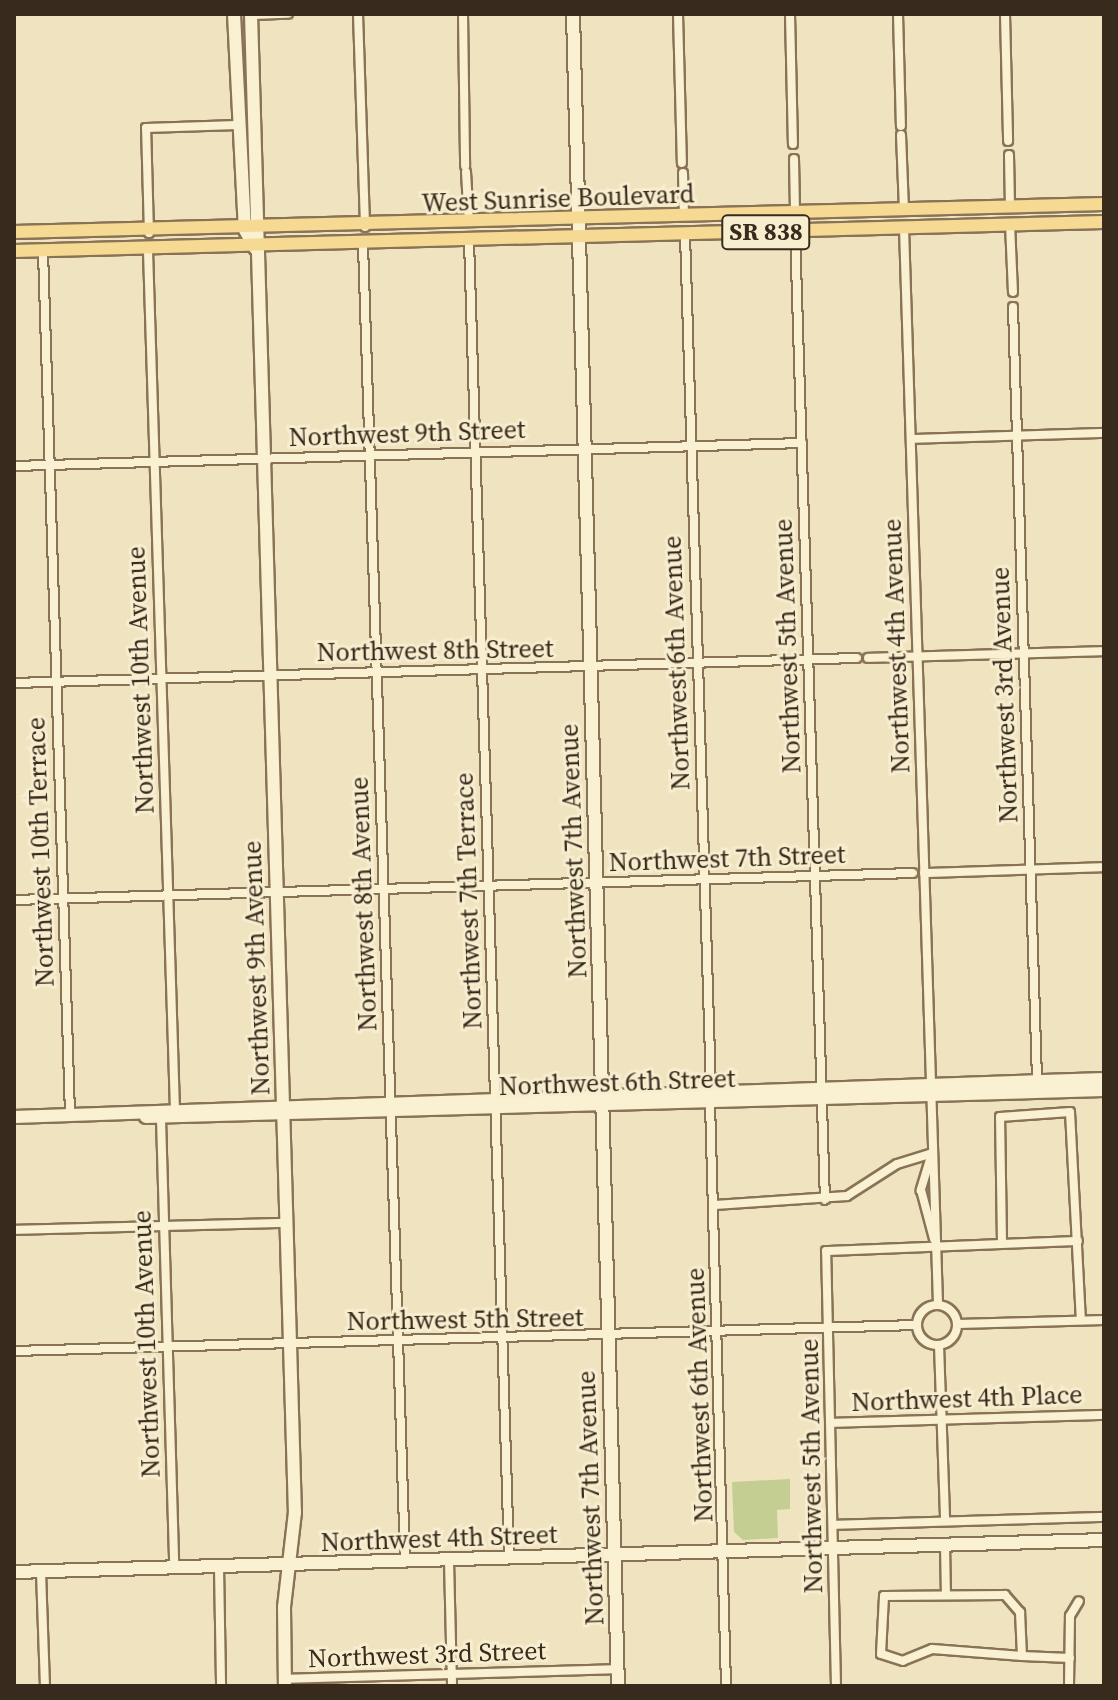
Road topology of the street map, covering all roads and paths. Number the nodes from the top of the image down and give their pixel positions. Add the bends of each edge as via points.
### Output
1 (234, 14) edge
2 (288, 14) edge
3 (358, 14) edge
4 (463, 14) edge
5 (573, 14) edge
6 (678, 14) edge
7 (790, 14) edge
8 (898, 14) edge
9 (1005, 14) edge
10 (251, 15) edge
11 (237, 125) junction
12 (1008, 141) dead end
13 (793, 144) dead end
14 (1009, 155) dead end
15 (794, 159) dead end
16 (1104, 204) edge
17 (1010, 207) junction
18 (904, 209) junction
19 (795, 213) junction
20 (816, 213) junction
21 (1104, 215) edge
22 (684, 217) junction
23 (579, 219) junction
24 (1104, 222) edge
25 (469, 223) junction
26 (1086, 223) junction
27 (1010, 224) junction
28 (365, 228) junction
29 (904, 228) junction
30 (251, 230) junction
31 (795, 231) junction
32 (14, 232) edge
33 (149, 233) junction
34 (685, 234) junction
35 (579, 236) junction
36 (469, 240) junction
37 (363, 244) junction
38 (255, 248) junction
39 (14, 251) edge
40 (43, 251) junction
41 (148, 251) junction
42 (1013, 292) dead end
43 (1013, 307) dead end
44 (1104, 433) edge
45 (1017, 435) junction
46 (911, 439) junction
47 (802, 443) junction
48 (691, 445) junction
49 (585, 448) junction
50 (475, 452) junction
51 (370, 455) junction
52 (263, 459) junction
53 (153, 462) junction
54 (49, 465) junction
55 (14, 466) edge
56 (1104, 651) edge
57 (1023, 653) junction
58 (917, 656) junction
59 (857, 658) dead end
60 (868, 658) dead end
61 (809, 660) junction
62 (697, 664) junction
63 (591, 667) junction
64 (481, 670) junction
65 (377, 672) junction
66 (268, 675) junction
67 (162, 678) junction
68 (56, 682) junction
69 (14, 683) edge
70 (1104, 867) edge
71 (1031, 870) junction
72 (913, 873) dead end
73 (924, 873) junction
74 (814, 876) junction
75 (704, 879) junction
76 (597, 883) junction
77 (489, 886) junction
78 (384, 888) junction
79 (277, 893) junction
80 (168, 896) junction
81 (63, 899) junction
82 (14, 900) edge
83 (1104, 1079) edge
84 (1037, 1081) junction
85 (931, 1089) junction
86 (1104, 1090) edge
87 (822, 1094) junction
88 (711, 1097) junction
89 (603, 1100) junction
90 (497, 1104) junction
91 (391, 1107) junction
92 (175, 1109) junction
93 (284, 1111) junction
94 (131, 1114) junction
95 (70, 1116) junction
96 (14, 1117) edge
97 (161, 1119) junction
98 (932, 1153) junction
99 (825, 1200) junction
100 (715, 1205) junction
101 (284, 1223) junction
102 (164, 1226) junction
103 (14, 1230) edge
104 (1078, 1241) junction
105 (1002, 1242) junction
106 (936, 1244) junction
107 (938, 1304) junction
108 (1081, 1320) junction
109 (1104, 1320) edge
110 (958, 1324) junction
111 (917, 1325) junction
112 (829, 1328) junction
113 (717, 1333) junction
114 (609, 1336) junction
115 (504, 1338) junction
116 (14, 1341) edge
117 (401, 1341) junction
118 (288, 1343) junction
119 (939, 1345) junction
120 (167, 1346) junction
121 (14, 1351) edge
122 (1104, 1415) edge
123 (942, 1421) junction
124 (831, 1423) junction
125 (1104, 1517) edge
126 (945, 1521) junction
127 (833, 1525) junction
128 (1104, 1540) edge
129 (945, 1545) junction
130 (834, 1549) junction
131 (722, 1552) junction
132 (615, 1555) junction
133 (509, 1559) junction
134 (449, 1561) junction
135 (405, 1562) junction
136 (290, 1565) junction
137 (219, 1567) junction
138 (174, 1568) junction
139 (14, 1572) edge
140 (41, 1572) junction
141 (946, 1595) junction
142 (1079, 1601) dead end
143 (1022, 1656) junction
144 (1070, 1658) junction
145 (618, 1669) junction
146 (451, 1674) junction
147 (285, 1682) edge
148 (45, 1686) edge
149 (221, 1686) edge
150 (452, 1686) edge
151 (618, 1686) edge
152 (726, 1686) edge
153 (836, 1686) edge
154 (1069, 1686) edge

1 - 11 main road, Northwest 9th Avenue
2 - 10 street
3 - 28 street
4 - 25 street
5 - 23 main road, Northwest 7th Avenue
6 - 22 street
7 - 13 street
8 - 18 street
9 - 12 street
10 - 30 main road, Northwest 9th Avenue
11 - 30 main road, Northwest 9th Avenue
11 - 33 street via 146,128
14 - 17 street
15 - 19 street
16 - 17 main road, West Sunrise Boulevard / SR 838
17 - 18 main road, West Sunrise Boulevard / SR 838
18 - 20 main road, West Sunrise Boulevard / SR 838
19 - 20 main road, West Sunrise Boulevard / SR 838
19 - 22 main road, West Sunrise Boulevard / SR 838
20 - 31 main road
21 - 26 main road
22 - 23 main road, West Sunrise Boulevard / SR 838
23 - 25 main road, West Sunrise Boulevard / SR 838
23 - 35 main road, Northwest 7th Avenue
24 - 26 main road, West Sunrise Boulevard / SR 838
25 - 28 main road, West Sunrise Boulevard / SR 838
26 - 27 main road, West Sunrise Boulevard / SR 838
27 - 29 main road, West Sunrise Boulevard / SR 838
27 - 42 street
28 - 30 main road, West Sunrise Boulevard / SR 838
29 - 31 main road, West Sunrise Boulevard / SR 838
29 - 46 street, Northwest 4th Avenue
30 - 33 main road, West Sunrise Boulevard / SR 838
30 - 38 main road, Northwest 9th Avenue
31 - 34 main road, West Sunrise Boulevard / SR 838
31 - 47 street, Northwest 5th Avenue
32 - 33 main road, West Sunrise Boulevard / SR 838
34 - 35 main road, West Sunrise Boulevard / SR 838
34 - 48 street, Northwest 6th Avenue
35 - 36 main road, West Sunrise Boulevard / SR 838
35 - 49 main road, Northwest 7th Avenue
36 - 37 main road, West Sunrise Boulevard / SR 838
36 - 50 street, Northwest 7th Terrace
37 - 38 main road, West Sunrise Boulevard / SR 838
37 - 51 street, Northwest 8th Avenue
38 - 41 main road, West Sunrise Boulevard / SR 838
38 - 52 main road, Northwest 9th Avenue
39 - 40 main road, West Sunrise Boulevard / SR 838
40 - 41 main road, West Sunrise Boulevard / SR 838
40 - 54 street, Northwest 10th Terrace
41 - 53 street, Northwest 10th Avenue
43 - 45 street, Northwest 3rd Avenue
44 - 45 street
45 - 46 street
45 - 57 street, Northwest 3rd Avenue
46 - 58 street, Northwest 4th Avenue
47 - 48 street, Northwest 9th Street
47 - 61 street, Northwest 5th Avenue
48 - 49 street, Northwest 9th Street
48 - 62 street, Northwest 6th Avenue
49 - 50 street, Northwest 9th Street
49 - 63 main road, Northwest 7th Avenue
50 - 51 street, Northwest 9th Street
50 - 64 street, Northwest 7th Terrace
51 - 52 street, Northwest 9th Street
51 - 65 street, Northwest 8th Avenue
52 - 53 street, Northwest 9th Street
52 - 66 main road, Northwest 9th Avenue
53 - 54 street, Northwest 9th Street
53 - 67 street, Northwest 10th Avenue
54 - 55 street, Northwest 9th Street
54 - 68 street, Northwest 10th Terrace
56 - 57 street
57 - 58 street
57 - 71 street, Northwest 3rd Avenue
58 - 60 street
58 - 73 street, Northwest 4th Avenue
59 - 61 street, Northwest 8th Street
61 - 62 street, Northwest 8th Street
61 - 74 street, Northwest 5th Avenue
62 - 63 street, Northwest 8th Street
62 - 75 street, Northwest 6th Avenue
63 - 64 street, Northwest 8th Street
63 - 76 main road, Northwest 7th Avenue
64 - 65 street, Northwest 8th Street
64 - 77 street, Northwest 7th Terrace
65 - 66 street, Northwest 8th Street
65 - 78 street, Northwest 8th Avenue
66 - 67 street, Northwest 8th Street
66 - 79 main road, Northwest 9th Avenue
67 - 68 street, Northwest 8th Street
67 - 80 street, Northwest 10th Avenue
68 - 69 street, Northwest 8th Street
68 - 81 street, Northwest 10th Terrace
70 - 71 street
71 - 73 street
71 - 84 street, Northwest 3rd Avenue
72 - 74 street, Northwest 7th Street
73 - 85 street, Northwest 4th Avenue
74 - 75 street, Northwest 7th Street
74 - 87 street, Northwest 5th Avenue
75 - 76 street, Northwest 7th Street
75 - 88 street, Northwest 6th Avenue
76 - 77 street, Northwest 7th Street
76 - 89 main road, Northwest 7th Avenue
77 - 78 street, Northwest 7th Street
77 - 90 street, Northwest 7th Terrace
78 - 79 street, Northwest 7th Street
78 - 91 street, Northwest 8th Avenue
79 - 80 street, Northwest 7th Street
79 - 93 main road, Northwest 9th Avenue
80 - 81 street, Northwest 7th Street
80 - 92 street, Northwest 10th Avenue
81 - 82 street, Northwest 7th Street
81 - 95 street, Northwest 10th Terrace
83 - 84 main road, Northwest 6th Street
84 - 85 main road, Northwest 6th Street
85 - 86 main road, Northwest 6th Street
85 - 87 main road, Northwest 6th Street
85 - 98 street, Northwest 4th Avenue
87 - 88 main road, Northwest 6th Street
87 - 99 street, Northwest 5th Avenue
88 - 89 main road, Northwest 6th Street
88 - 100 street, Northwest 6th Avenue
89 - 90 main road, Northwest 6th Street
89 - 114 main road, Northwest 7th Avenue
90 - 91 main road, Northwest 6th Street
90 - 115 street, Northwest 7th Terrace
91 - 93 main road, Northwest 6th Street
91 - 117 street, Northwest 8th Avenue
92 - 93 main road, Northwest 6th Street
92 - 94 main road, Northwest 6th Street
93 - 97 main road, Northwest 6th Street
93 - 101 main road, Northwest 9th Avenue
94 - 95 main road, Northwest 6th Street
94 - 97 main road, Northwest 6th Street
95 - 96 main road, Northwest 6th Street
97 - 102 street, Northwest 10th Avenue
98 - 99 street
98 - 106 street, Northwest 4th Avenue
98 - 106 street, Northwest 4th Avenue via 921,1190
99 - 100 street
100 - 113 street, Northwest 6th Avenue
101 - 102 street
101 - 118 main road, Northwest 9th Avenue
102 - 103 street
102 - 120 street, Northwest 10th Avenue
104 - 105 street
104 - 105 street via 1074,1118 1061,1111 1000,1117
104 - 108 street
105 - 106 street
106 - 107 street, Northwest 4th Avenue
106 - 112 street, Northwest 5th Avenue via 831,1248
107 - 110 street
107 - 111 street via 925,1309
108 - 109 street
108 - 110 street
110 - 119 street via 951,1340
111 - 112 street, Northwest 5th Street
111 - 119 street via 924,1340
112 - 113 street, Northwest 5th Street
112 - 124 street, Northwest 5th Avenue
113 - 114 street, Northwest 5th Street
113 - 131 street, Northwest 6th Avenue
114 - 115 street, Northwest 5th Street
114 - 132 main road, Northwest 7th Avenue
115 - 117 street, Northwest 5th Street
115 - 133 street, Northwest 7th Terrace
116 - 121 street
117 - 118 street, Northwest 5th Street
117 - 135 street, Northwest 8th Avenue
118 - 120 street, Northwest 5th Street
118 - 136 main road, Northwest 9th Avenue
119 - 123 street
120 - 121 street, Northwest 5th Street
120 - 138 street, Northwest 10th Avenue
122 - 123 street, Northwest 4th Place
123 - 124 street, Northwest 4th Place
123 - 126 street
124 - 127 street, Northwest 5th Avenue
125 - 126 street
126 - 127 street
127 - 130 street, Northwest 5th Avenue
128 - 129 main road, Northwest 4th Street
129 - 130 main road, Northwest 4th Street
129 - 141 street
130 - 131 main road, Northwest 4th Street
130 - 153 street, Northwest 5th Avenue
131 - 132 main road, Northwest 4th Street
131 - 152 street, Northwest 6th Avenue
132 - 133 main road, Northwest 4th Street
132 - 145 main road, Northwest 7th Avenue
133 - 134 main road, Northwest 4th Street
134 - 135 main road, Northwest 4th Street
134 - 146 street
135 - 136 main road, Northwest 4th Street
136 - 137 main road, Northwest 4th Street
136 - 147 main road, Northwest 9th Avenue
137 - 138 main road, Northwest 4th Street
137 - 149 street
138 - 140 main road, Northwest 4th Street
139 - 140 main road, Northwest 4th Street
140 - 148 street
141 - 143 street via 1017,1601
141 - 143 street via 884,1596 881,1654 903,1661 932,1649
142 - 144 street via 1070,1616
143 - 144 street
144 - 154 street
145 - 146 street, Northwest 3rd Street
145 - 151 main road, Northwest 7th Avenue
146 - 147 street, Northwest 3rd Street
146 - 150 street

